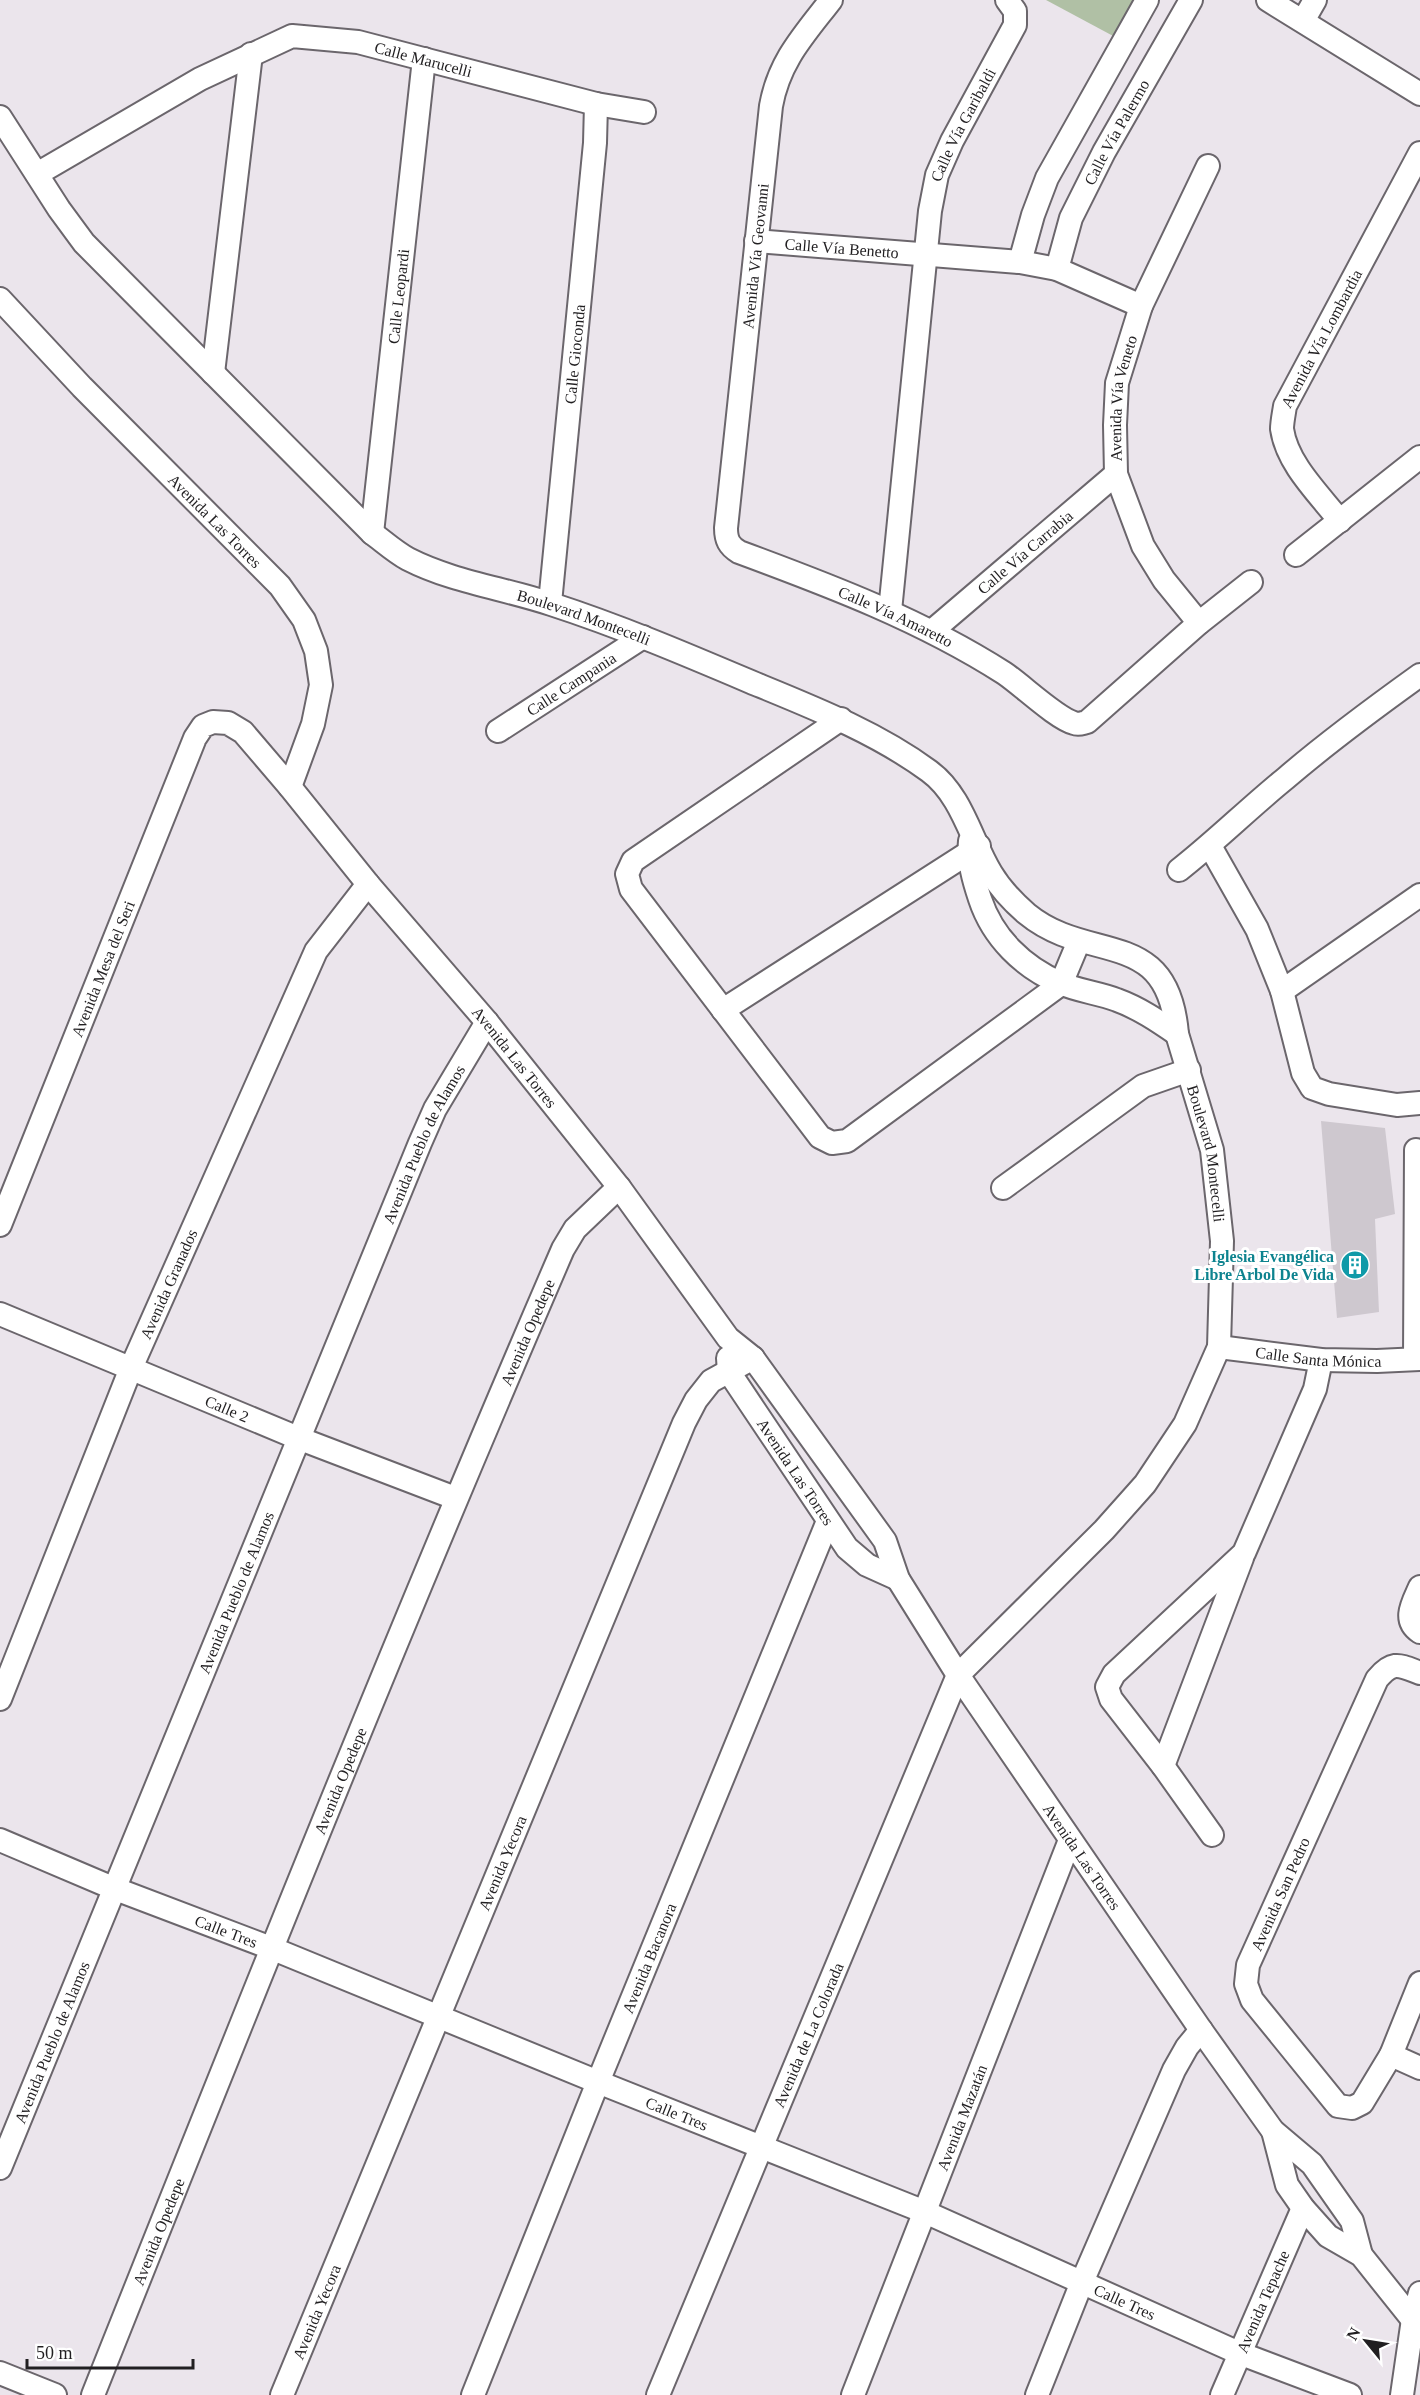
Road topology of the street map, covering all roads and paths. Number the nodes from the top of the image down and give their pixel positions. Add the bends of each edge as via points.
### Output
1 (831, 0) edge
2 (1191, 0) edge
3 (1268, 0) edge
4 (1315, 0) edge
5 (1008, 1) edge
6 (1143, 8) edge
7 (1303, 21) junction
8 (1170, 35) junction
9 (251, 54) junction
10 (424, 59) junction
11 (1420, 94) edge
12 (596, 104) junction
13 (644, 112) dead end
14 (0, 117) edge
15 (1420, 153) edge
16 (1208, 166) dead end
17 (37, 174) junction
18 (756, 241) junction
19 (926, 255) junction
20 (1020, 262) junction
21 (1057, 269) junction
22 (0, 299) edge
23 (1141, 306) junction
24 (213, 373) junction
25 (1420, 457) edge
26 (1116, 474) junction
27 (1340, 520) junction
28 (726, 528) joint
29 (372, 533) junction
30 (1296, 555) dead end
31 (1251, 582) dead end
32 (550, 603) junction
33 (890, 611) junction
34 (1199, 623) junction
35 (932, 631) junction
36 (643, 637) junction
37 (1420, 675) edge
38 (842, 719) junction
39 (213, 722) joint
40 (498, 731) dead end
41 (290, 787) junction
42 (973, 843) junction
43 (1210, 846) junction
44 (1179, 870) dead end
45 (368, 884) junction
46 (1420, 895) edge
47 (1078, 941) junction
48 (1061, 984) junction
49 (1282, 991) junction
50 (723, 1010) junction
51 (487, 1022) junction
52 (1177, 1034) junction
53 (1189, 1070) junction
54 (1420, 1103) edge
55 (1416, 1150) dead end
56 (619, 1187) junction
57 (1003, 1188) dead end
58 (0, 1225) edge
59 (0, 1314) edge
60 (728, 1338) junction
61 (1219, 1347) junction
62 (753, 1358) junction
63 (1417, 1359) edge
64 (1321, 1360) junction
65 (131, 1368) junction
66 (729, 1372) junction
67 (298, 1438) junction
68 (455, 1498) junction
69 (828, 1521) junction
70 (1244, 1553) junction
71 (898, 1579) junction
72 (1420, 1587) edge
73 (1420, 1632) edge
74 (1420, 1673) edge
75 (958, 1676) junction
76 (0, 1700) edge
77 (1163, 1766) junction
78 (1212, 1835) dead end
79 (0, 1840) edge
80 (1070, 1840) junction
81 (113, 1888) junction
82 (271, 1948) junction
83 (1420, 1983) edge
84 (440, 2017) junction
85 (1201, 2030) junction
86 (1391, 2055) junction
87 (1420, 2068) edge
88 (598, 2082) junction
89 (1273, 2131) junction
90 (761, 2148) junction
91 (0, 2168) edge
92 (1303, 2208) junction
93 (925, 2212) junction
94 (1361, 2255) junction
95 (1082, 2282) junction
96 (1420, 2292) edge
97 (1417, 2324) edge
98 (1239, 2352) junction
99 (0, 2373) edge
100 (55, 2395) edge
101 (93, 2395) edge
102 (282, 2395) edge
103 (474, 2395) edge
104 (658, 2395) edge
105 (853, 2395) edge
106 (1037, 2395) edge
107 (1222, 2395) edge
108 (1350, 2395) edge
109 (1402, 2395) edge

1 - 18 street, Avenida Vía Geovanni via 795,47 775,83
2 - 8 street, Calle Vía Palermo
3 - 7 street
4 - 7 street
5 - 19 street, Calle Vía Garibaldi via 1015,11 1015,26 952,141 938,175
6 - 8 street
6 - 20 street via 1047,178
7 - 11 street
8 - 21 street, Calle Vía Palermo via 1071,218
9 - 10 street, Calle Marucelli via 292,36 358,42
9 - 17 street, Calle Marucelli via 200,79
9 - 24 street
10 - 12 street, Calle Marucelli
10 - 29 street, Calle Leopardi
12 - 13 street, Calle Marucelli
12 - 32 street, Calle Gioconda
14 - 17 street, Boulevard Montecelli
15 - 27 street, Avenida Vía Lombardia via 1285,406 1282,428 1288,446 1301,471
16 - 23 street, Avenida Vía Veneto
17 - 24 street, Boulevard Montecelli via 84,243
18 - 19 street, Calle Vía Benetto
18 - 28 street, Avenida Vía Geovanni
19 - 20 street, Calle Vía Benetto
19 - 33 street, Calle Vía Garibaldi
20 - 21 street, Calle Vía Benetto
21 - 23 street, Calle Vía Benetto
22 - 41 street, Avenida Las Torres via 280,586 304,620 316,651 321,685 313,724
23 - 26 street, Avenida Vía Veneto via 1117,383
24 - 29 street, Boulevard Montecelli
25 - 27 street
26 - 34 street, Avenida Vía Veneto via 1143,546 1164,580
26 - 35 street, Calle Vía Carrabia
27 - 30 street
28 - 33 street, Calle Vía Amaretto via 730,547 739,552
29 - 32 street, Boulevard Montecelli via 407,558 454,578
31 - 34 street
32 - 36 street, Boulevard Montecelli
33 - 35 street, Calle Vía Amaretto
34 - 35 street, Calle Vía Amaretto via 1087,722 1077,724 1064,719 1024,686 976,655
36 - 38 street, Boulevard Montecelli
36 - 40 street, Calle Campania
37 - 43 street via 1284,779
38 - 42 street, Boulevard Montecelli via 931,772 944,784
38 - 50 street via 633,861 627,874 631,890
39 - 41 street, Avenida Las Torres via 228,723 243,732
39 - 58 street, Avenida Mesa del Seri via 202,726 195,738
41 - 45 street, Avenida Las Torres
42 - 47 street, Boulevard Montecelli via 1007,895 1052,930
42 - 48 street, Boulevard Montecelli via 974,881 985,914 1005,944 1030,967
42 - 50 street
43 - 44 street
43 - 49 street via 1257,929
45 - 51 street, Avenida Las Torres
45 - 65 street, Avenida Granados via 316,951
46 - 49 street
47 - 48 street
47 - 52 street, Boulevard Montecelli via 1112,948 1148,964 1169,995
48 - 50 street via 847,1141 832,1143 820,1137
48 - 52 street, Boulevard Montecelli via 1118,1000
49 - 54 street via 1303,1072 1312,1088 1397,1105
51 - 56 street, Avenida Las Torres
51 - 67 street, Avenida Pueblo de Alamos via 435,1109
52 - 53 street, Boulevard Montecelli
53 - 57 street via 1143,1086
53 - 61 street, Boulevard Montecelli via 1212,1150 1222,1241
55 - 63 street
56 - 60 street, Avenida Las Torres
56 - 68 street, Avenida Opedepe via 575,1229 563,1249
59 - 65 street, Calle 2
60 - 62 street, Avenida Las Torres
60 - 66 street
61 - 64 street, Calle Santa Mónica
61 - 75 street via 1185,1424 1145,1484
62 - 66 street, Avenida Yecora
62 - 71 street, Avenida Las Torres via 885,1542
63 - 64 street, Calle Santa Mónica
64 - 70 street via 1315,1389
65 - 67 street, Calle 2
65 - 76 street, Avenida Granados
66 - 69 street, Avenida Las Torres
66 - 84 street, Avenida Yecora via 711,1381 684,1423
67 - 68 street, Calle 2
67 - 81 street, Avenida Pueblo de Alamos
68 - 82 street, Avenida Opedepe
69 - 71 street, Avenida Las Torres via 847,1548 867,1565
69 - 88 street, Avenida Bacanora
70 - 77 street
70 - 77 street via 1114,1674 1107,1687 1111,1699
71 - 75 street, Avenida Las Torres
72 - 73 street via 1409,1614 1411,1625
74 - 86 street, Avenida San Pedro via 1399,1664 1386,1668 1377,1679 1248,1965 1246,1984 1252,2000 1338,2106 1352,2108 1362,2103
75 - 80 street, Avenida Las Torres
75 - 90 street, Avenida de La Colorada
77 - 78 street
79 - 81 street, Calle Tres
80 - 85 street, Avenida Las Torres
80 - 93 street, Avenida Mazatán
81 - 82 street, Calle Tres
81 - 91 street, Avenida Pueblo de Alamos
82 - 84 street, Calle Tres
82 - 101 street, Avenida Opedepe
83 - 86 street
84 - 88 street, Calle Tres
84 - 102 street, Avenida Yecora
85 - 89 street, Avenida Las Torres
85 - 95 street via 1174,2070
86 - 87 street
88 - 90 street, Calle Tres
88 - 103 street, Avenida Bacanora
89 - 92 street, Avenida Las Torres via 1287,2185
89 - 94 street, Avenida Las Torres via 1312,2164 1352,2221
90 - 93 street, Calle Tres
90 - 104 street, Avenida de La Colorada
92 - 94 street, Avenida Las Torres via 1328,2236
92 - 98 street, Avenida Tepache
93 - 95 street, Calle Tres
93 - 105 street, Avenida Mazatán
94 - 97 street, Avenida Las Torres
95 - 98 street, Calle Tres
95 - 106 street
96 - 97 street
97 - 109 street
98 - 107 street, Avenida Tepache
98 - 108 street, Calle Tres
99 - 100 street

